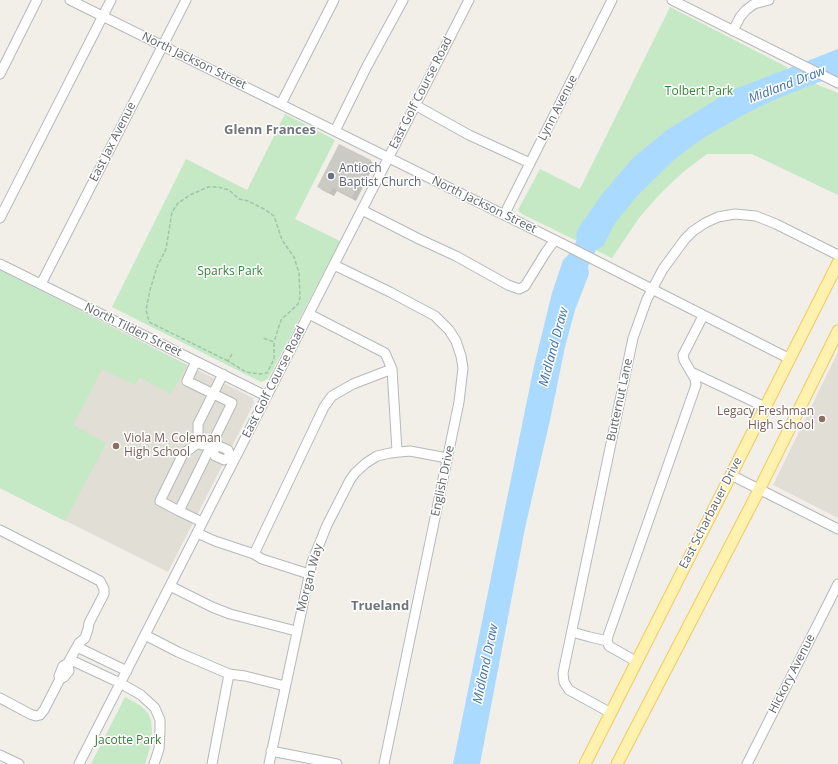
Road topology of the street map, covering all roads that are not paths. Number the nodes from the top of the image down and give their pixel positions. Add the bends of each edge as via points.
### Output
1 (38, 0) edge
2 (70, 0) edge
3 (111, 0) edge
4 (186, 0) edge
5 (334, 0) edge
6 (403, 0) edge
7 (469, 0) edge
8 (612, 0) edge
9 (672, 0) edge
10 (769, 0) edge
11 (103, 16) junction
12 (733, 31) junction
13 (163, 46) junction
14 (0, 74) edge
15 (835, 82) edge
16 (281, 104) junction
17 (415, 105) junction
18 (335, 131) junction
19 (388, 158) junction
20 (530, 163) junction
21 (362, 210) junction
22 (504, 215) junction
23 (0, 218) edge
24 (555, 240) junction
25 (838, 256) edge
26 (838, 263) edge
27 (0, 264) edge
28 (334, 265) junction
29 (41, 284) junction
30 (652, 290) junction
31 (309, 314) junction
32 (703, 316) junction
33 (838, 331) edge
34 (790, 359) junction
35 (196, 361) junction
36 (392, 370) junction
37 (690, 372) junction
38 (223, 374) junction
39 (213, 394) junction
40 (266, 396) junction
41 (766, 407) junction
42 (198, 443) junction
43 (211, 449) junction
44 (397, 451) junction
45 (232, 457) junction
46 (447, 458) junction
47 (731, 475) junction
48 (759, 490) junction
49 (180, 511) junction
50 (202, 522) junction
51 (838, 529) edge
52 (0, 530) edge
53 (197, 534) junction
54 (254, 554) junction
55 (309, 574) junction
56 (838, 584) edge
57 (170, 586) junction
58 (296, 631) junction
59 (572, 632) junction
60 (145, 635) junction
61 (607, 641) junction
62 (78, 645) junction
63 (70, 661) junction
64 (637, 662) junction
65 (127, 671) junction
66 (229, 674) junction
67 (120, 683) junction
68 (285, 686) junction
69 (0, 698) edge
70 (611, 713) junction
71 (271, 751) junction
72 (3, 759) edge
73 (331, 763) edge
74 (19, 764) edge
75 (79, 764) edge
76 (154, 764) edge
77 (212, 764) edge
78 (269, 764) edge
79 (384, 764) edge
80 (585, 764) edge
81 (617, 764) edge
82 (747, 764) edge

1 - 14 street
2 - 11 street, North Jackson Street
3 - 11 street
4 - 13 street, East Jax Avenue
5 - 16 street
6 - 18 street
7 - 17 street, East Golf Course Road
8 - 20 street, Lynn Avenue
9 - 12 street
10 - 12 street via 754,4 746,10
11 - 13 street, North Jackson Street
11 - 23 street
12 - 15 street
13 - 16 street, North Jackson Street
13 - 29 street, East Jax Avenue
16 - 18 street, North Jackson Street
17 - 19 street, East Golf Course Road
17 - 20 street via 469,135
18 - 19 street, North Jackson Street
19 - 21 street, East Golf Course Road
19 - 22 street, North Jackson Street
20 - 22 street, Lynn Avenue
21 - 24 street via 519,289 525,286
21 - 28 street, East Golf Course Road
22 - 24 street, North Jackson Street
24 - 30 street, North Jackson Street
25 - 30 street, Butternut Lane via 771,221 749,215 723,216 705,222 685,239 663,269
26 - 34 main road, East Scharbauer Drive
27 - 29 street, North Tilden Street
28 - 31 street, East Golf Course Road
28 - 46 street, English Drive via 431,313 453,337 461,356 463,375
29 - 35 street, North Tilden Street
30 - 32 street, North Jackson Street
30 - 59 street, Butternut Lane via 633,338
31 - 36 street via 385,353
31 - 40 street, East Golf Course Road
32 - 34 street, North Jackson Street
32 - 37 street via 683,355
33 - 48 main road
34 - 41 main road, East Scharbauer Drive
35 - 38 street, North Tilden Street
35 - 39 street via 187,381
36 - 44 street
36 - 54 street via 353,384 332,396 324,407
37 - 41 street
37 - 61 street via 696,385
38 - 39 street
38 - 40 street, North Tilden Street
39 - 42 street via 198,424
39 - 43 street via 232,403
40 - 45 street, East Golf Course Road
41 - 47 main road, East Scharbauer Drive
42 - 43 street
42 - 49 street via 183,454 160,501
43 - 45 street via 215,456 224,460
43 - 49 street
44 - 46 street, Morgan Way
44 - 55 street, Morgan Way via 377,456 355,473 327,525 314,554
45 - 50 street, East Golf Course Road
46 - 79 street, English Drive
47 - 48 street
47 - 64 main road, East Scharbauer Drive
48 - 51 street
48 - 81 main road
49 - 50 street
50 - 53 street, East Golf Course Road
52 - 62 street via 100,581 104,594 89,623 84,627
53 - 54 street
53 - 57 street, East Golf Course Road
54 - 55 street
55 - 58 street, Morgan Way
56 - 82 street, Hickory Avenue
57 - 58 street via 230,614
57 - 60 street, East Golf Course Road
58 - 68 street, Morgan Way
59 - 61 street
59 - 70 street, Butternut Lane via 563,673 564,682 569,690
60 - 65 street, East Golf Course Road
60 - 66 street
61 - 64 street via 613,649
62 - 63 street
62 - 65 street
63 - 67 street
63 - 69 street via 69,672 60,679 40,715 36,716
64 - 70 main road, East Scharbauer Drive
65 - 67 street, East Golf Course Road
66 - 68 street
66 - 77 street
67 - 75 street, East Golf Course Road
67 - 76 street via 145,698 155,708 160,720 160,732 159,749
68 - 71 street, Morgan Way
70 - 80 main road, East Scharbauer Drive
71 - 73 street
71 - 78 street, Morgan Way
72 - 74 street

